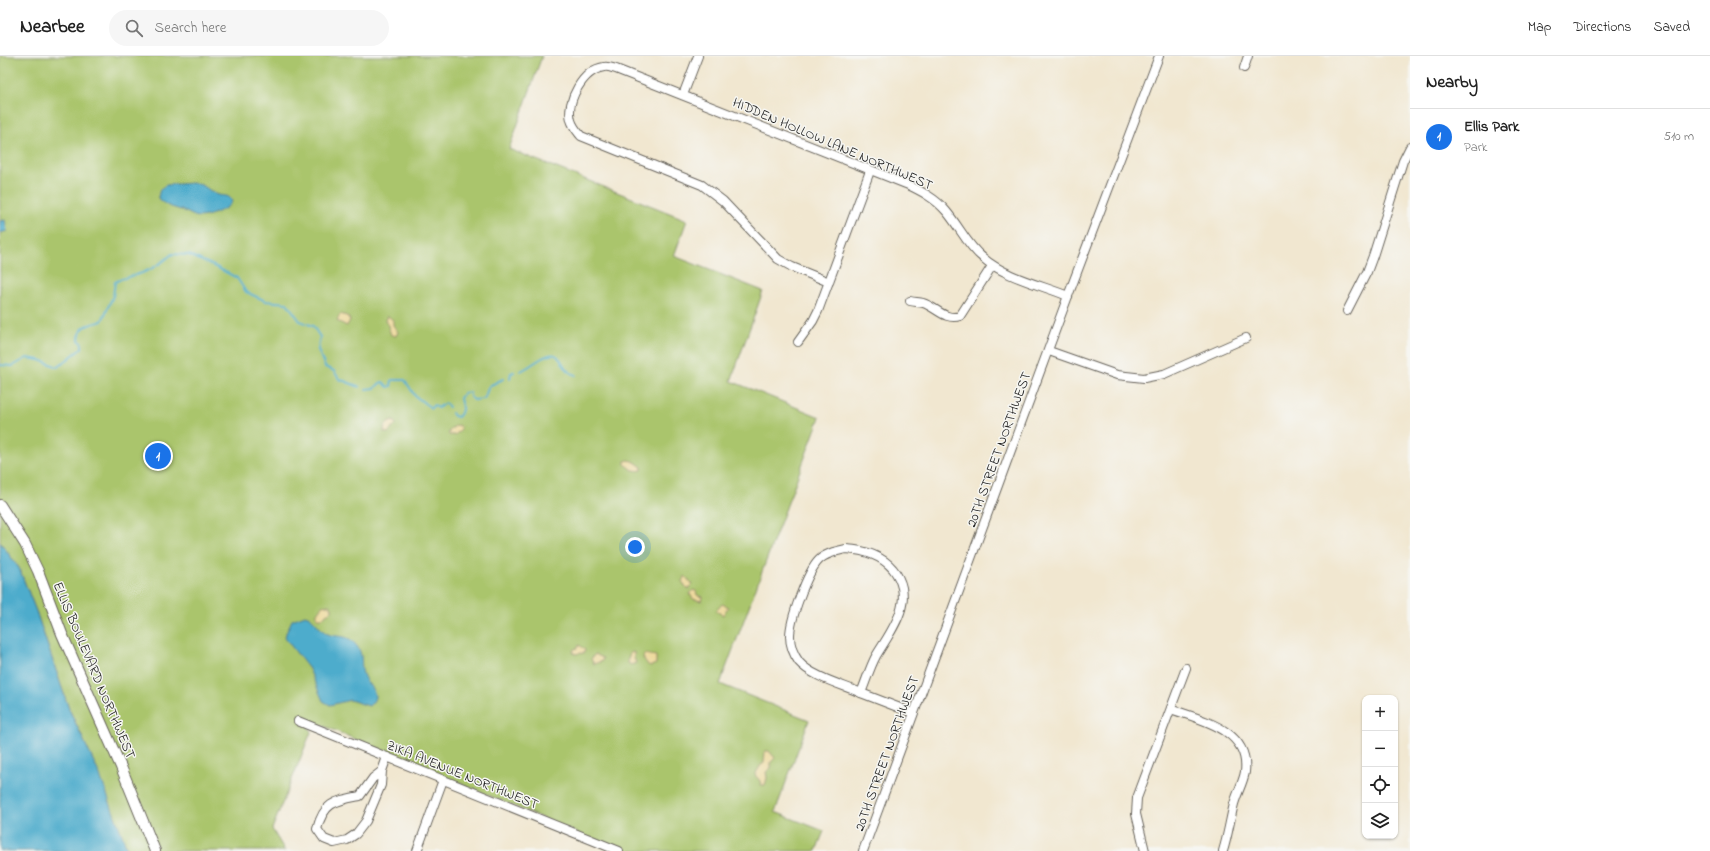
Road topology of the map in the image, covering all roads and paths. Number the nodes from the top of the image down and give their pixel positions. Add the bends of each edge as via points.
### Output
1 (698, 56) edge
2 (1159, 56) edge
3 (1248, 56) edge
4 (1244, 68) dead end
5 (683, 95) junction
6 (1410, 147) edge
7 (870, 171) junction
8 (992, 266) junction
9 (829, 282) junction
10 (1068, 296) junction
11 (910, 302) dead end
12 (1347, 311) dead end
13 (1246, 338) dead end
14 (798, 342) dead end
15 (1049, 351) junction
16 (0, 505) edge
17 (1186, 668) dead end
18 (862, 693) junction
19 (1170, 709) junction
20 (913, 713) junction
21 (298, 721) dead end
22 (387, 757) junction
23 (382, 771) junction
24 (443, 780) junction
25 (155, 851) edge
26 (417, 851) edge
27 (618, 851) edge
28 (863, 851) edge
29 (1145, 851) edge
30 (1222, 851) edge

1 - 5 street
2 - 10 street, 20TH STREET NORTHWEST
3 - 4 street
5 - 7 street, HIDDEN HOLLOW LANE NORTHWEST
5 - 9 street, HIDDEN HOLLOW LANE NORTHWEST via 605,67 595,70 581,82 574,96 571,120 581,136 702,186 723,201 778,259
6 - 12 street via 1403,161 1368,272
7 - 8 street, HIDDEN HOLLOW LANE NORTHWEST via 911,187 935,200
7 - 9 street
8 - 10 street, HIDDEN HOLLOW LANE NORTHWEST
8 - 11 street via 960,316 956,318 946,316 923,303
9 - 14 street via 813,321
10 - 15 street, 20TH STREET NORTHWEST
13 - 15 street via 1164,374 1144,378 1117,376
15 - 20 street, 20TH STREET NORTHWEST
16 - 25 street, ELLIS BOULEVARD NORTHWEST via 25,544 38,571 62,634
17 - 19 street
18 - 18 street via 876,656 894,628 902,602 902,592 900,582 888,563 867,552 846,549 829,554 813,568 793,617 790,635 799,662 806,669
18 - 20 street
19 - 29 street via 1136,805 1137,822
19 - 30 street via 1221,728 1232,736 1241,749 1245,771
20 - 28 street, 20TH STREET NORTHWEST
21 - 22 street, ZIKA AVENUE NORTHWEST
22 - 23 street
22 - 24 street, ZIKA AVENUE NORTHWEST
23 - 23 street via 381,785 366,821 356,834 347,840 334,843 324,839 317,829 320,817 327,807 336,801 360,796 373,778
24 - 26 street
24 - 27 street, ZIKA AVENUE NORTHWEST

